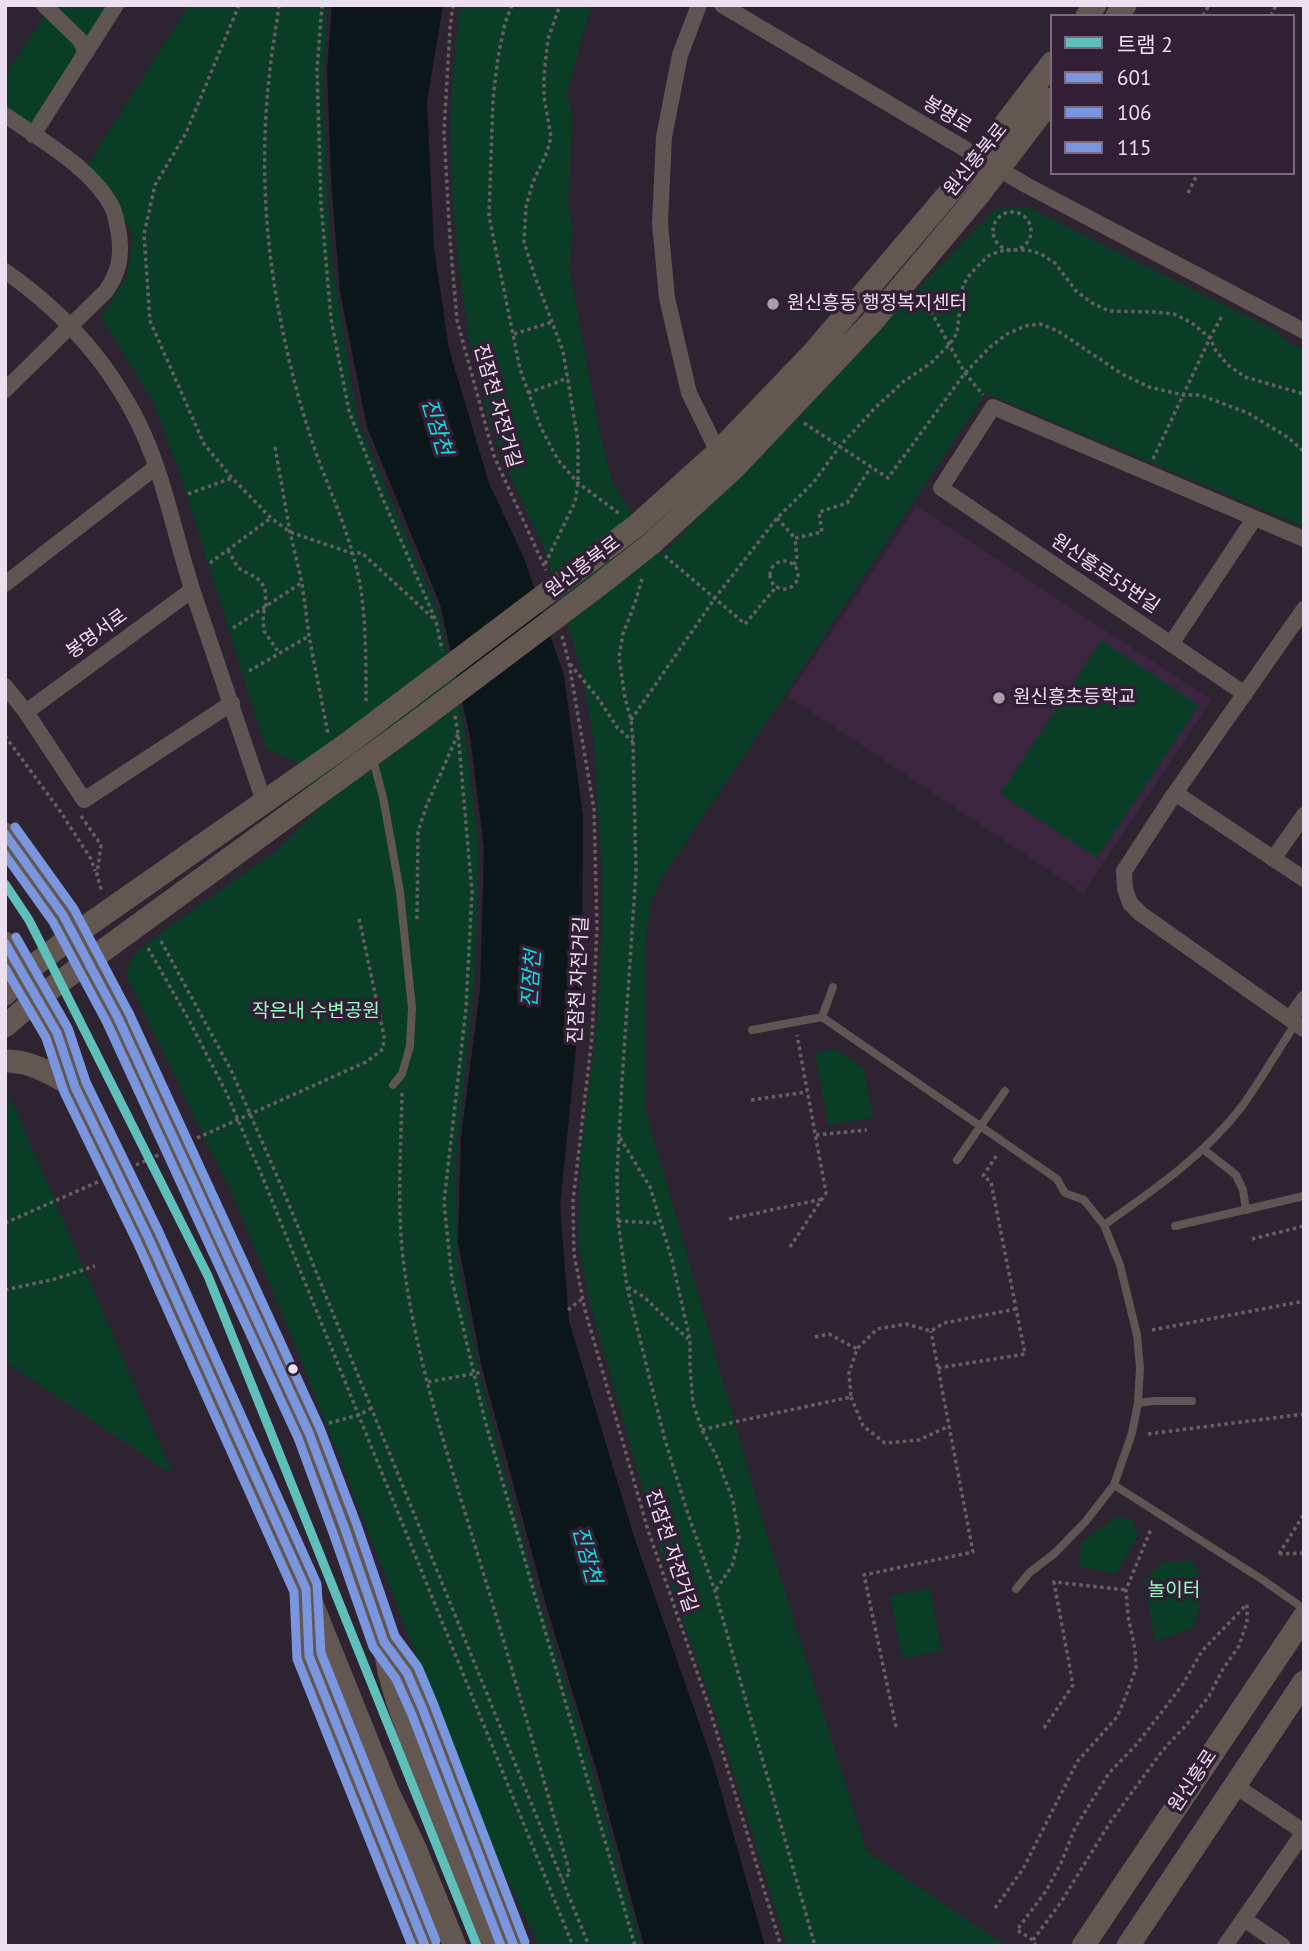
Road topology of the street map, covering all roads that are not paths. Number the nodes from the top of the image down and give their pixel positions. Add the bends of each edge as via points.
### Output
1 (44, 5) edge
2 (116, 5) edge
3 (699, 5) edge
4 (722, 5) edge
5 (86, 53) junction
6 (1050, 65) edge
7 (1050, 101) edge
8 (5, 115) edge
9 (33, 135) junction
10 (988, 163) junction
11 (5, 271) edge
12 (71, 327) junction
13 (1304, 331) edge
14 (5, 390) edge
15 (718, 452) junction
16 (156, 467) junction
17 (1254, 519) junction
18 (1304, 539) edge
19 (5, 584) edge
20 (192, 590) junction
21 (1304, 609) edge
22 (1171, 644) junction
23 (5, 686) edge
24 (1245, 694) junction
25 (232, 703) junction
26 (26, 712) junction
27 (372, 754) junction
28 (1175, 793) junction
29 (264, 802) junction
30 (1304, 815) edge
31 (5, 834) edge
32 (1273, 859) junction
33 (1304, 879) edge
34 (74, 935) junction
35 (5, 943) edge
36 (89, 961) junction
37 (24, 973) junction
38 (833, 987) dead end
39 (5, 994) edge
40 (38, 998) junction
41 (1304, 999) edge
42 (822, 1017) junction
43 (1297, 1024) edge
44 (5, 1026) edge
45 (752, 1030) dead end
46 (5, 1061) edge
47 (393, 1085) dead end
48 (75, 1087) junction
49 (1005, 1091) dead end
50 (981, 1126) junction
51 (1203, 1149) junction
52 (957, 1160) dead end
53 (1304, 1196) edge
54 (1246, 1210) junction
55 (1104, 1225) junction
56 (1175, 1226) dead end
57 (1192, 1401) dead end
58 (1138, 1403) junction
59 (1114, 1485) junction
60 (306, 1589) junction
61 (1016, 1589) dead end
62 (1304, 1609) edge
63 (1304, 1617) edge
64 (384, 1642) junction
65 (1304, 1682) edge
66 (1234, 1785) junction
67 (1244, 1919) junction
68 (425, 1946) edge
69 (456, 1946) edge
70 (486, 1946) edge
71 (514, 1946) edge
72 (1083, 1946) edge
73 (1128, 1946) edge
74 (1225, 1946) edge
75 (1283, 1946) edge

1 - 5 street via 80,40
2 - 5 street
3 - 15 street via 680,54 664,137 660,223 667,298 689,393
4 - 10 street, 봉명로
5 - 9 street
6 - 10 street, 원신흥북로
7 - 10 street, 원신흥북로
8 - 9 street
9 - 12 street via 93,181 114,210 118,229 116,276
10 - 13 street, 봉명로
10 - 15 street, 원신흥북로
10 - 27 street, 원신흥북로 via 871,323 734,468 595,588
11 - 12 street
12 - 14 street
12 - 16 street via 97,354 123,395
15 - 29 street, 원신흥북로 via 636,526
16 - 19 street
16 - 20 street
17 - 18 street
17 - 22 street
17 - 22 street, 원신흥로55번길 via 993,407 941,488
20 - 25 street
20 - 26 street, 봉명서로
21 - 24 street
22 - 24 street, 원신흥로55번길
23 - 26 street
24 - 28 street
25 - 26 street via 84,800
25 - 29 street
27 - 36 street, 원신흥북로
27 - 47 lane via 400,892 412,1008 410,1046 402,1074
28 - 32 street
28 - 43 street via 1124,871 1130,903
29 - 34 street, 원신흥북로
30 - 32 street
31 - 34 street
32 - 33 street
34 - 36 street
34 - 37 street, 원신흥북로
35 - 37 street
36 - 40 street, 원신흥북로
36 - 64 street via 309,1433
37 - 39 street, 원신흥북로
37 - 40 street
38 - 42 lane
40 - 44 street, 원신흥북로
40 - 48 street via 57,1033
41 - 43 street
42 - 45 lane
42 - 50 lane
43 - 51 lane via 1241,1106
46 - 48 street via 43,1069
48 - 60 street via 148,1237
49 - 50 lane
50 - 52 lane
50 - 55 lane via 1057,1179 1065,1193 1084,1200
51 - 54 lane via 1236,1175
51 - 55 lane
53 - 54 lane
54 - 56 lane
55 - 58 lane via 1120,1265 1137,1335
57 - 58 lane
58 - 59 lane
59 - 61 lane via 1086,1521
59 - 62 lane
60 - 68 street via 309,1656
60 - 69 street
63 - 72 street, 원신흥로
64 - 70 street via 397,1700
64 - 71 street via 407,1673 423,1710
65 - 66 street, 원신흥로
66 - 67 street via 1304,1832
66 - 73 street, 원신흥로
67 - 74 street
67 - 75 street

